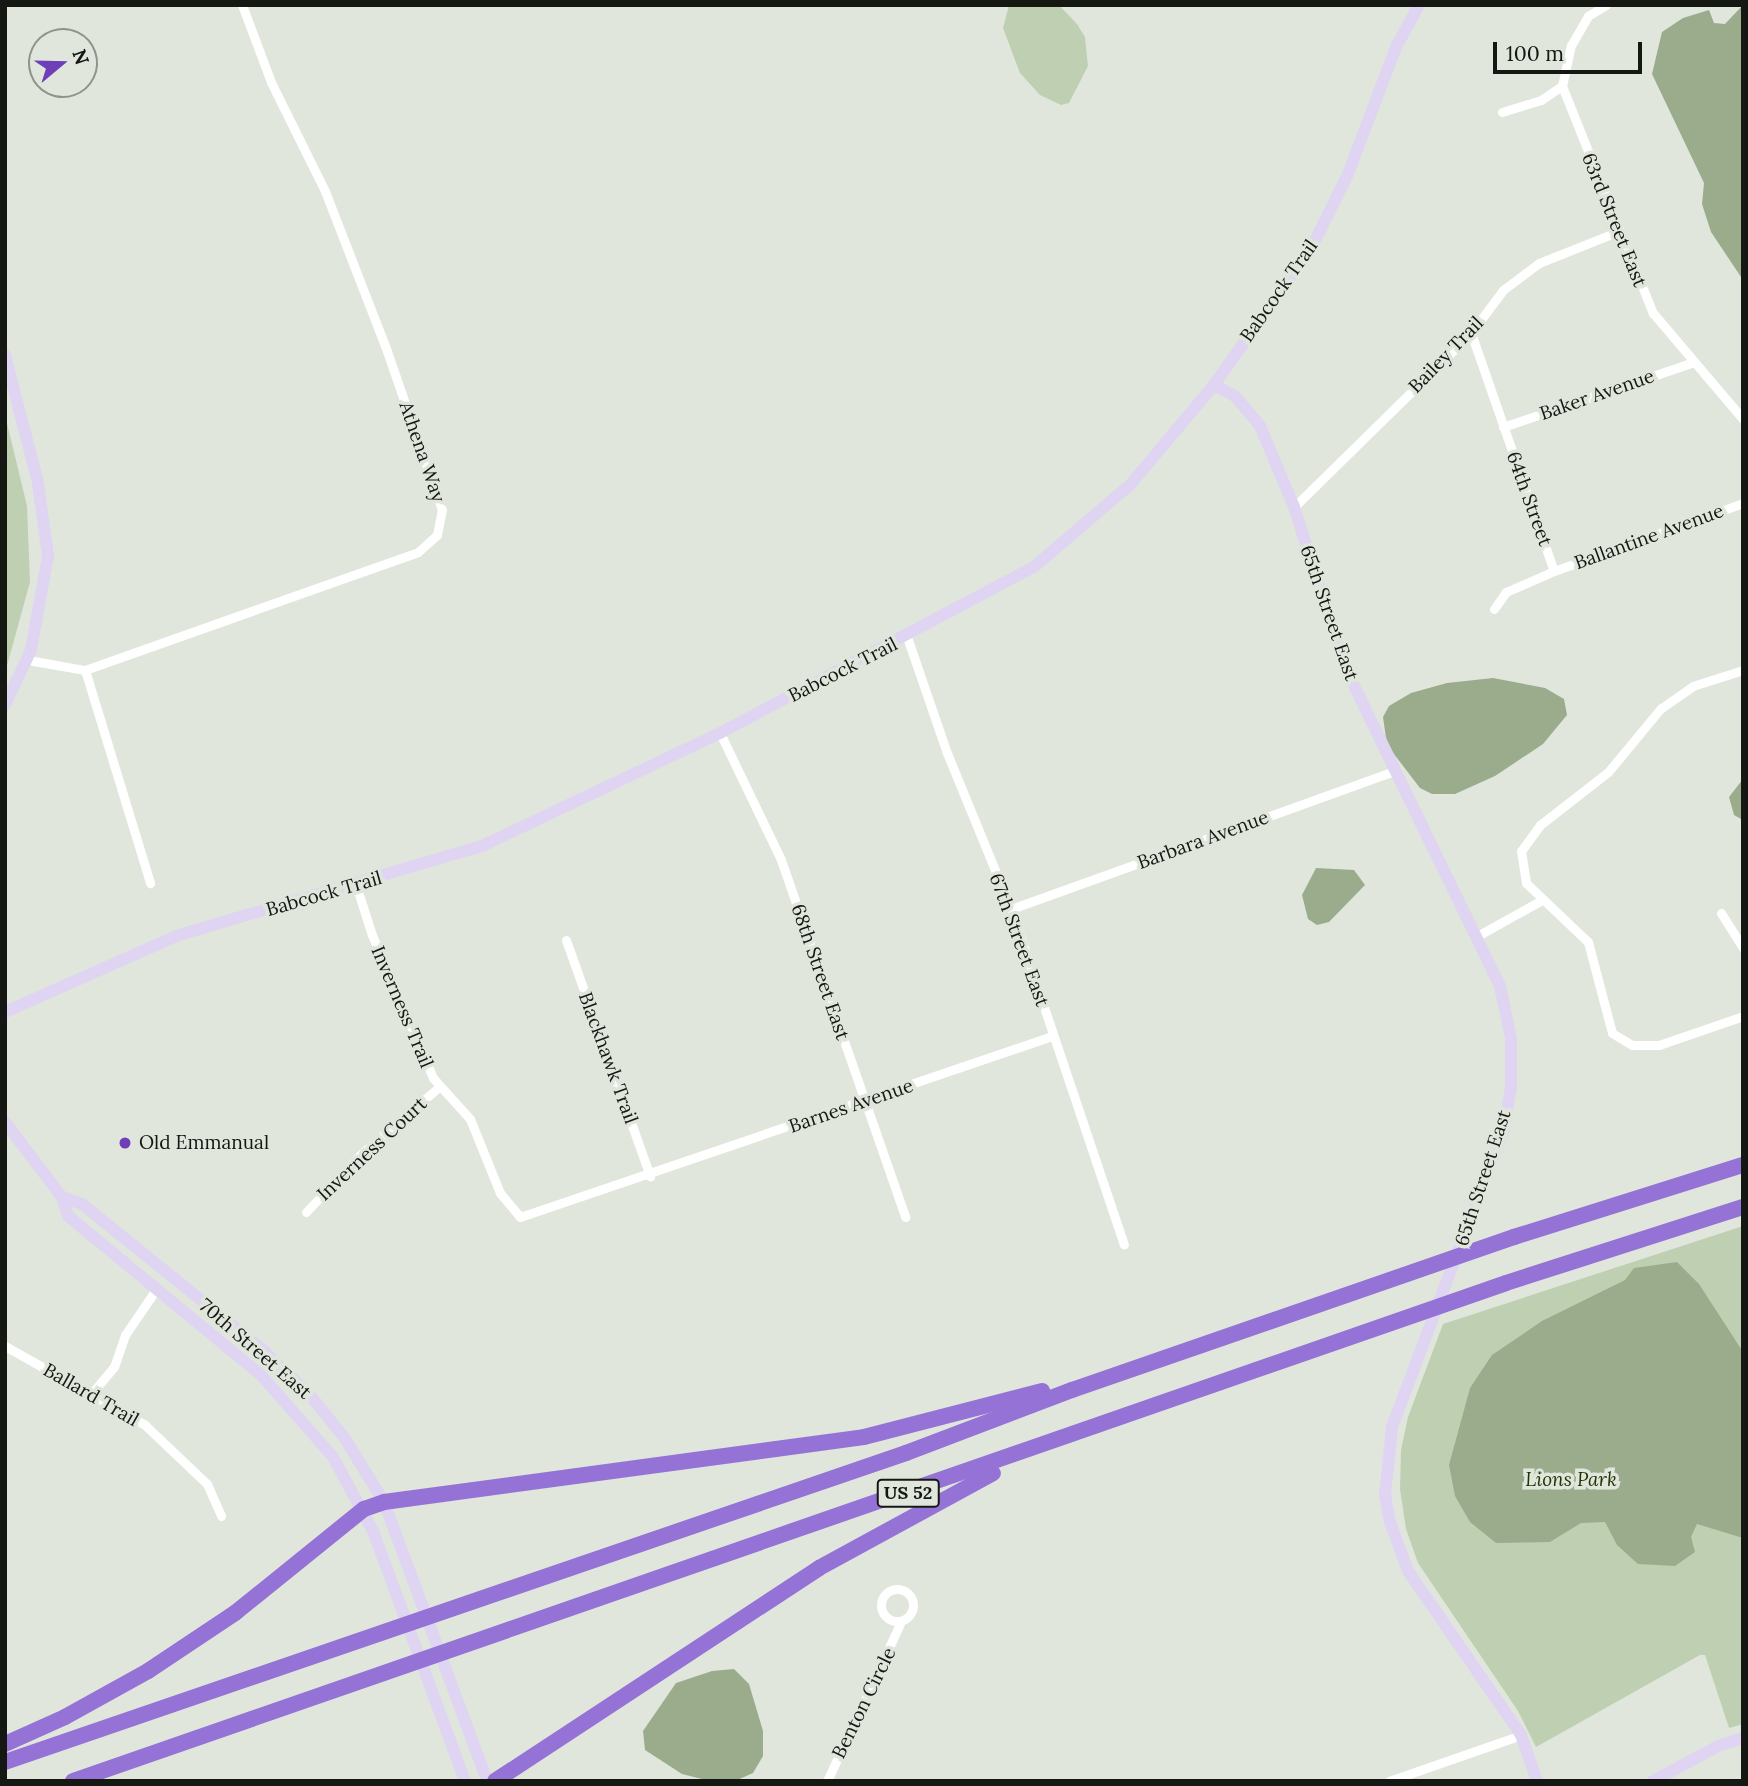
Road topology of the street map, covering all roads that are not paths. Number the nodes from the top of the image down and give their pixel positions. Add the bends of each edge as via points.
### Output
1 (242, 5) edge
2 (1419, 5) edge
3 (1606, 5) edge
4 (1562, 86) junction
5 (1502, 112) dead end
6 (1617, 232) junction
7 (1471, 333) junction
8 (5, 355) edge
9 (1691, 363) junction
10 (1214, 385) junction
11 (1743, 419) edge
12 (1503, 428) junction
13 (1743, 503) edge
14 (1294, 507) junction
15 (1554, 571) junction
16 (1494, 609) dead end
17 (907, 637) junction
18 (28, 660) junction
19 (85, 670) junction
20 (1743, 670) edge
21 (5, 705) edge
22 (720, 733) junction
23 (1395, 771) junction
24 (150, 883) dead end
25 (356, 886) junction
26 (1540, 901) junction
27 (1011, 909) junction
28 (1721, 912) dead end
29 (1479, 935) junction
30 (566, 940) dead end
31 (1743, 948) edge
32 (5, 1012) edge
33 (1743, 1016) edge
34 (1052, 1036) junction
35 (439, 1087) junction
36 (864, 1101) junction
37 (5, 1122) edge
38 (1743, 1165) edge
39 (650, 1177) junction
40 (62, 1197) junction
41 (1743, 1207) edge
42 (306, 1212) dead end
43 (905, 1217) dead end
44 (1124, 1245) dead end
45 (157, 1288) junction
46 (5, 1346) edge
47 (1072, 1390) junction
48 (92, 1393) junction
49 (1051, 1444) junction
50 (384, 1502) junction
51 (363, 1509) junction
52 (221, 1516) dead end
53 (900, 1624) dead end
54 (1521, 1735) junction
55 (1743, 1738) edge
56 (5, 1744) edge
57 (5, 1762) edge
58 (73, 1781) edge
59 (465, 1781) edge
60 (487, 1781) edge
61 (495, 1781) edge
62 (827, 1781) edge
63 (1390, 1781) edge
64 (1537, 1781) edge
65 (1653, 1781) edge

1 - 19 street, Athena Way via 271,82 325,191 387,351 442,510 437,535 418,552
2 - 10 street, Babcock Trail via 1396,47 1348,174 1313,245
3 - 4 street via 1588,16 1571,45
4 - 5 street via 1541,100
4 - 6 street, 63rd Street East
6 - 7 street, Bailey Trail via 1539,263 1503,290
6 - 9 street, 63rd Street East via 1653,313
7 - 12 street, 64th Street
7 - 14 street, Bailey Trail
8 - 18 street via 45,520 43,597
9 - 11 street, 63rd Street East
9 - 12 street, Baker Avenue
10 - 14 street, 65th Street East via 1235,396 1260,426
10 - 17 street, Babcock Trail via 1130,485 1083,528 1035,566
12 - 15 street, 64th Street
13 - 15 street, Ballantine Avenue
14 - 23 street, 65th Street East via 1346,669
15 - 16 street, Ballantine Avenue via 1506,592
17 - 22 street, Babcock Trail
17 - 27 street, 67th Street East via 947,753
18 - 19 street, Athena Way
18 - 21 street
19 - 24 street
20 - 26 street via 1693,686 1661,708 1608,772 1540,825 1521,851 1526,883
22 - 25 street, Babcock Trail via 484,845
22 - 36 street, 68th Street East via 781,860
23 - 27 street, Barbara Avenue
23 - 29 street, 65th Street East
25 - 32 street, Babcock Trail via 179,934
25 - 35 street, Inverness Trail via 372,935
26 - 29 street
26 - 33 street via 1567,919 1588,942 1612,1033 1632,1045 1659,1045
27 - 34 street, 67th Street East
28 - 31 street
29 - 54 street, 65th Street East via 1500,986 1511,1038 1511,1087 1504,1129 1410,1379 1386,1457 1390,1522 1399,1552 1425,1600
30 - 39 street, Blackhawk Trail
34 - 36 street, Barnes Avenue
34 - 44 street, 67th Street East
35 - 39 street, Inverness Trail via 480,1134 500,1193 520,1217
35 - 42 street, Inverness Court via 361,1154
36 - 39 street, Barnes Avenue
36 - 43 street, 68th Street East
37 - 40 street, 70th Street East
38 - 47 highway, US 52 via 1514,1237
40 - 45 street, 70th Street East via 68,1216
40 - 50 street, 70th Street East via 82,1204 273,1360 344,1437
41 - 49 highway, US 52 via 1519,1279
45 - 48 street via 125,1335 114,1367
45 - 51 street, 70th Street East via 261,1375 297,1413 333,1457
46 - 48 street, Ballard Trail
47 - 50 highway via 1048,1390 864,1437
47 - 57 highway, US 52 via 906,1452
48 - 52 street, Ballard Trail via 145,1425 207,1484
49 - 58 highway, US 52
49 - 61 highway via 819,1568
50 - 51 highway
50 - 60 street, 70th Street East
51 - 56 highway via 235,1614 159,1664 65,1717
51 - 59 street, 70th Street East
53 - 62 street, Benton Circle
54 - 63 street
54 - 64 street, 65th Street East
55 - 65 street via 1718,1746

